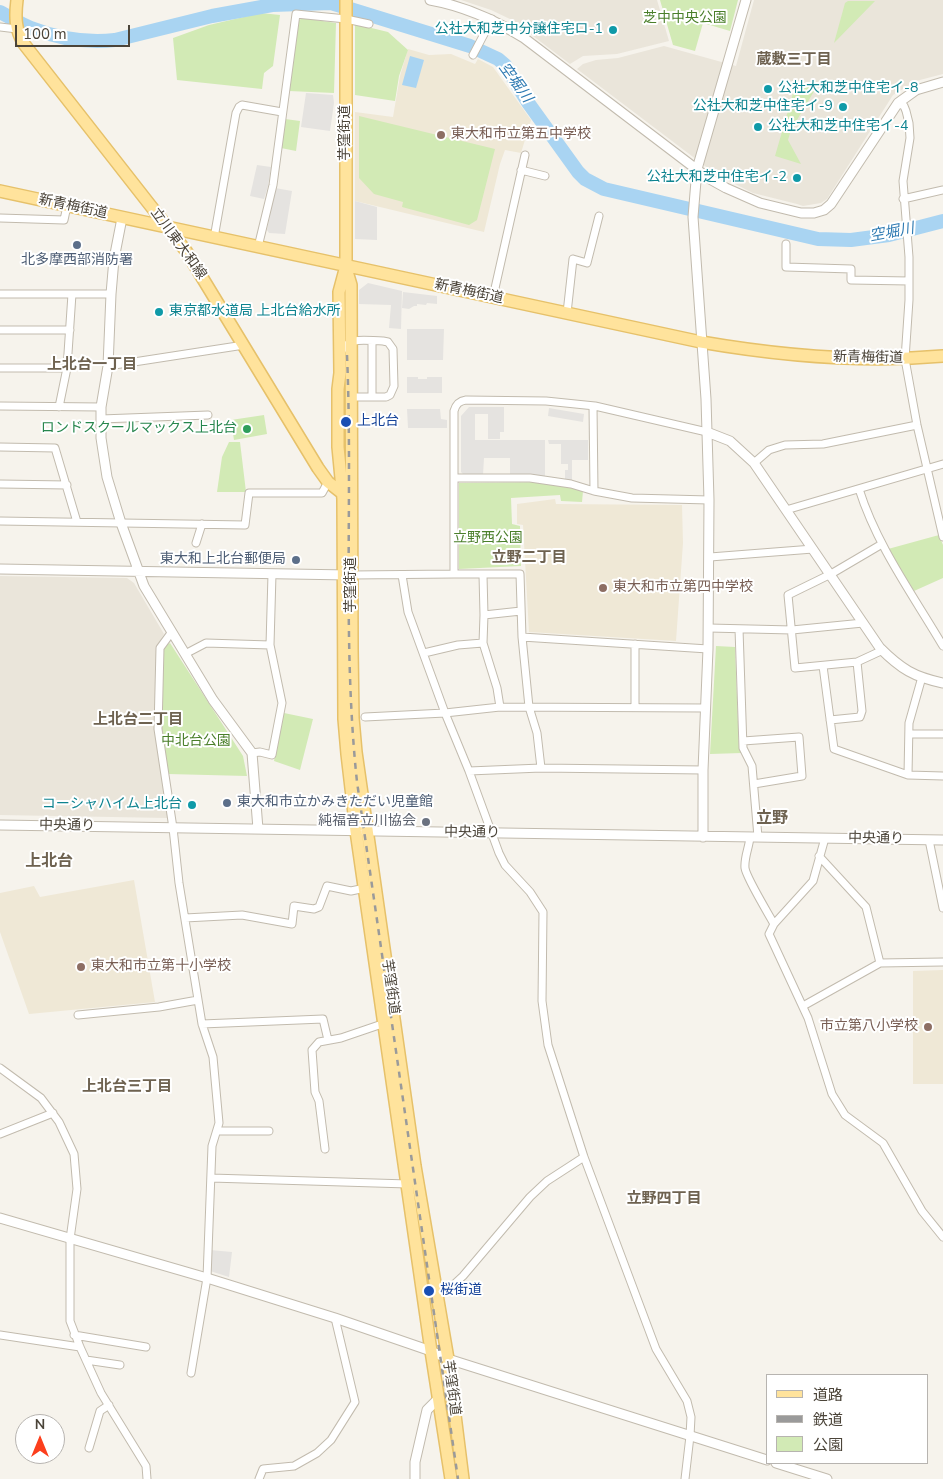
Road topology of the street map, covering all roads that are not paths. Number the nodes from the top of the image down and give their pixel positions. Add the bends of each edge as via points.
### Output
1 (17, 0) edge
2 (346, 0) edge
3 (430, 0) edge
4 (746, 0) edge
5 (346, 16) junction
6 (492, 19) junction
7 (369, 24) dead end
8 (0, 27) edge
9 (17, 29) junction
10 (473, 55) dead end
11 (943, 82) edge
12 (898, 103) junction
13 (282, 112) junction
14 (525, 155) dead end
15 (697, 169) junction
16 (521, 170) junction
17 (545, 176) dead end
18 (943, 190) edge
19 (0, 191) edge
20 (903, 199) junction
21 (67, 206) junction
22 (599, 216) dead end
23 (0, 218) edge
24 (122, 218) junction
25 (169, 228) junction
26 (200, 235) junction
27 (214, 238) junction
28 (786, 244) dead end
29 (258, 247) junction
30 (188, 254) junction
31 (346, 266) junction
32 (909, 281) junction
33 (0, 294) edge
34 (72, 294) junction
35 (111, 294) junction
36 (493, 298) junction
37 (568, 313) junction
38 (0, 330) edge
39 (70, 330) junction
40 (351, 341) junction
41 (372, 341) junction
42 (702, 342) junction
43 (244, 345) junction
44 (340, 356) junction
45 (943, 356) edge
46 (905, 359) junction
47 (108, 366) junction
48 (0, 368) edge
49 (67, 368) junction
50 (351, 397) junction
51 (372, 397) junction
52 (0, 406) edge
53 (593, 406) junction
54 (59, 407) junction
55 (101, 407) junction
56 (208, 415) dead end
57 (101, 419) junction
58 (917, 425) junction
59 (707, 432) junction
60 (0, 447) edge
61 (754, 463) junction
62 (943, 464) edge
63 (927, 469) junction
64 (454, 478) junction
65 (328, 482) junction
66 (0, 484) edge
67 (67, 485) junction
68 (859, 489) junction
69 (594, 490) junction
70 (347, 492) junction
71 (709, 500) junction
72 (786, 510) junction
73 (0, 521) edge
74 (77, 522) junction
75 (121, 523) junction
76 (202, 524) junction
77 (943, 538) edge
78 (196, 543) dead end
79 (882, 544) junction
80 (813, 549) junction
81 (710, 557) junction
82 (0, 569) edge
83 (138, 572) junction
84 (272, 574) junction
85 (454, 574) junction
86 (483, 574) junction
87 (831, 574) junction
88 (347, 575) junction
89 (402, 575) junction
90 (521, 611) junction
91 (484, 615) junction
92 (863, 623) junction
93 (708, 628) junction
94 (739, 629) junction
95 (792, 630) junction
96 (171, 633) junction
97 (522, 637) junction
98 (483, 642) junction
99 (270, 644) junction
100 (635, 644) junction
101 (943, 646) edge
102 (708, 649) junction
103 (883, 650) junction
104 (424, 653) junction
105 (185, 654) junction
106 (857, 662) junction
107 (823, 666) junction
108 (922, 678) junction
109 (943, 683) edge
110 (500, 706) junction
111 (529, 707) junction
112 (635, 707) junction
113 (706, 708) junction
114 (445, 713) junction
115 (365, 717) dead end
116 (830, 720) junction
117 (910, 734) junction
118 (943, 734) edge
119 (742, 741) junction
120 (252, 753) junction
121 (541, 768) junction
122 (703, 770) junction
123 (469, 771) junction
124 (908, 775) junction
125 (943, 776) edge
126 (754, 784) junction
127 (0, 826) edge
128 (173, 828) junction
129 (258, 829) junction
130 (362, 831) junction
131 (492, 833) junction
132 (702, 837) junction
133 (754, 837) junction
134 (825, 838) junction
135 (928, 840) junction
136 (943, 840) edge
137 (820, 856) junction
138 (365, 888) junction
139 (943, 908) edge
140 (185, 918) junction
141 (774, 924) junction
142 (943, 962) edge
143 (880, 963) junction
144 (198, 1000) junction
145 (803, 1006) junction
146 (78, 1015) dead end
147 (385, 1023) junction
148 (202, 1024) junction
149 (328, 1040) junction
150 (0, 1068) edge
151 (53, 1113) junction
152 (216, 1131) junction
153 (269, 1131) dead end
154 (0, 1134) edge
155 (325, 1149) dead end
156 (584, 1157) junction
157 (211, 1178) junction
158 (408, 1184) junction
159 (0, 1218) edge
160 (943, 1237) edge
161 (70, 1239) junction
162 (207, 1278) junction
163 (436, 1294) junction
164 (336, 1318) junction
165 (0, 1335) edge
166 (74, 1335) junction
167 (80, 1347) junction
168 (146, 1347) dead end
169 (431, 1351) junction
170 (448, 1359) junction
171 (86, 1360) junction
172 (120, 1365) dead end
173 (191, 1373) dead end
174 (439, 1398) junction
175 (109, 1405) junction
176 (690, 1436) junction
177 (88, 1448) dead end
178 (766, 1460) edge
179 (779, 1464) edge
180 (147, 1479) edge
181 (259, 1479) edge
182 (414, 1479) edge
183 (451, 1479) edge
184 (463, 1479) edge
185 (685, 1479) edge
186 (827, 1479) edge

1 - 9 main road, 立川東大和線
2 - 5 main road, 芋窪街道
3 - 6 street
4 - 15 street
5 - 7 street
5 - 13 street via 296,14
5 - 31 main road, 芋窪街道
6 - 10 street
6 - 15 street via 543,52
8 - 9 street
9 - 25 main road, 立川東大和線 via 40,66
11 - 12 street via 916,90
12 - 15 street via 837,196 824,210 801,213 760,203 708,178
12 - 20 street via 906,111 910,138 902,181
13 - 27 street via 239,107
13 - 29 street via 273,185
14 - 16 street
15 - 42 street via 693,223
16 - 17 street
16 - 36 street
18 - 20 street
19 - 21 main road, 新青梅街道
20 - 32 street via 909,242
21 - 23 street via 64,220
21 - 24 main road, 新青梅街道
22 - 37 street via 587,263 573,260
24 - 25 main road, 新青梅街道
24 - 35 street
25 - 26 main road, 新青梅街道
25 - 30 main road, 立川東大和線
26 - 27 main road, 新青梅街道
26 - 30 main road
27 - 29 main road, 新青梅街道
28 - 32 street via 786,268 851,269 851,280
29 - 31 main road, 新青梅街道
30 - 43 main road, 立川東大和線
31 - 36 main road, 新青梅街道
31 - 40 main road, 芋窪街道 via 351,285
31 - 44 main road, 芋窪街道 via 339,292
32 - 46 street
33 - 34 street
34 - 35 street
34 - 39 street
35 - 47 street
36 - 37 main road, 新青梅街道
37 - 42 main road, 新青梅街道
38 - 39 street
39 - 49 street
40 - 41 street
40 - 44 street via 344,346
40 - 50 main road, 芋窪街道
41 - 51 street
41 - 51 street via 383,341 392,346 394,386 390,395
42 - 46 main road, 新青梅街道 via 800,356
42 - 59 street
43 - 47 street
43 - 65 main road, 立川東大和線
44 - 70 main road, 芋窪街道 via 338,447
45 - 46 main road, 新青梅街道
46 - 58 street
47 - 55 street
48 - 49 street
49 - 54 street
50 - 51 street
50 - 70 main road, 芋窪街道
52 - 54 street
53 - 59 street
53 - 64 street via 537,400 463,400 454,411
53 - 69 street
54 - 55 street
55 - 57 street
56 - 57 street
57 - 75 street via 107,477
58 - 61 street via 823,444 785,445 769,450
58 - 63 street
59 - 61 street via 730,441
59 - 71 street
60 - 67 street via 55,448
61 - 72 street
62 - 63 street
63 - 68 street
63 - 77 street
64 - 69 street via 530,478
64 - 85 street
65 - 70 main road, 立川東大和線
65 - 76 street via 322,493 249,493 245,525
66 - 67 street
67 - 74 street
68 - 72 street
68 - 79 street
69 - 71 street via 648,500
70 - 88 main road, 芋窪街道
71 - 81 street
72 - 80 street
73 - 74 street
74 - 75 street
75 - 76 street
75 - 83 street
76 - 78 street
79 - 87 street
79 - 101 street
80 - 81 street
80 - 87 street
81 - 93 street
82 - 83 street
83 - 84 street
83 - 96 street
84 - 88 street
84 - 99 street
85 - 86 street
85 - 89 street
86 - 90 street via 520,574
86 - 91 street
87 - 92 street
87 - 95 street via 788,595
88 - 89 street
88 - 130 main road, 芋窪街道
89 - 104 street via 408,612
90 - 91 street
90 - 97 street
91 - 98 street
92 - 95 street
92 - 103 street
93 - 94 street
93 - 102 street
94 - 95 street
94 - 119 street
95 - 107 street via 795,668
96 - 105 street
96 - 128 street via 160,648 158,729
97 - 100 street
97 - 111 street
98 - 104 street via 458,644
98 - 110 street
99 - 105 street via 206,643
99 - 120 street via 282,704 272,756
100 - 102 street
100 - 112 street
102 - 113 street
103 - 106 street
103 - 108 street via 897,664
104 - 114 street
105 - 120 street via 213,700
106 - 107 street
106 - 116 street via 860,717
107 - 116 street
108 - 109 street
108 - 117 street via 909,723
110 - 111 street
110 - 114 street
111 - 112 street
111 - 121 street via 537,733
112 - 113 street
113 - 122 street
114 - 115 street
114 - 123 street
116 - 124 street via 834,749
117 - 118 street
117 - 124 street
119 - 126 street via 752,766
119 - 126 street via 799,737 802,776
120 - 129 street
121 - 122 street
121 - 123 street
122 - 132 street
123 - 131 street
124 - 125 street
126 - 133 street
127 - 128 street, 中央通り
128 - 129 street, 中央通り
128 - 140 street
129 - 130 street, 中央通り
130 - 131 street, 中央通り
130 - 138 main road, 芋窪街道
130 - 163 main road, 芋窪街道
131 - 132 street, 中央通り
131 - 156 street via 505,865 543,912 544,1024
132 - 133 street, 中央通り
133 - 134 street, 中央通り
133 - 141 street via 744,859 745,871
134 - 135 street, 中央通り
134 - 137 street
135 - 136 street, 中央通り
135 - 139 street
137 - 141 street via 813,881
137 - 143 street via 866,907
138 - 140 street via 351,891 327,886 320,907 294,906 292,924 242,914
138 - 147 main road, 芋窪街道
140 - 144 street
141 - 145 street via 770,934
142 - 143 street
143 - 145 street
144 - 146 street
144 - 148 street
145 - 160 street via 832,1094 845,1115 883,1143 922,1211
147 - 149 street
147 - 158 main road, 芋窪街道
148 - 149 street via 323,1019
148 - 152 street via 213,1057 219,1123
149 - 155 street via 319,1042 312,1050
150 - 151 street via 42,1098
151 - 154 street
151 - 161 street via 74,1154 77,1189
152 - 153 street
152 - 157 street
156 - 163 street via 536,1191 463,1276 449,1289
156 - 176 street via 656,1349 687,1401 691,1417
157 - 158 street
157 - 162 street
158 - 169 main road, 芋窪街道
159 - 161 street
161 - 162 street
161 - 166 street via 69,1312
162 - 164 street
162 - 173 street
163 - 170 main road, 芋窪街道
164 - 169 street
164 - 181 street via 355,1402 331,1440 318,1452 294,1466 263,1469
165 - 167 street
166 - 167 street
166 - 168 street
167 - 171 street
169 - 170 street
169 - 174 main road, 芋窪街道
170 - 176 street
170 - 184 main road, 芋窪街道
171 - 172 street
171 - 175 street
174 - 182 street via 427,1410
174 - 183 main road, 芋窪街道
175 - 177 street via 100,1411
175 - 180 street via 146,1466
176 - 178 street
176 - 185 street
179 - 186 street

